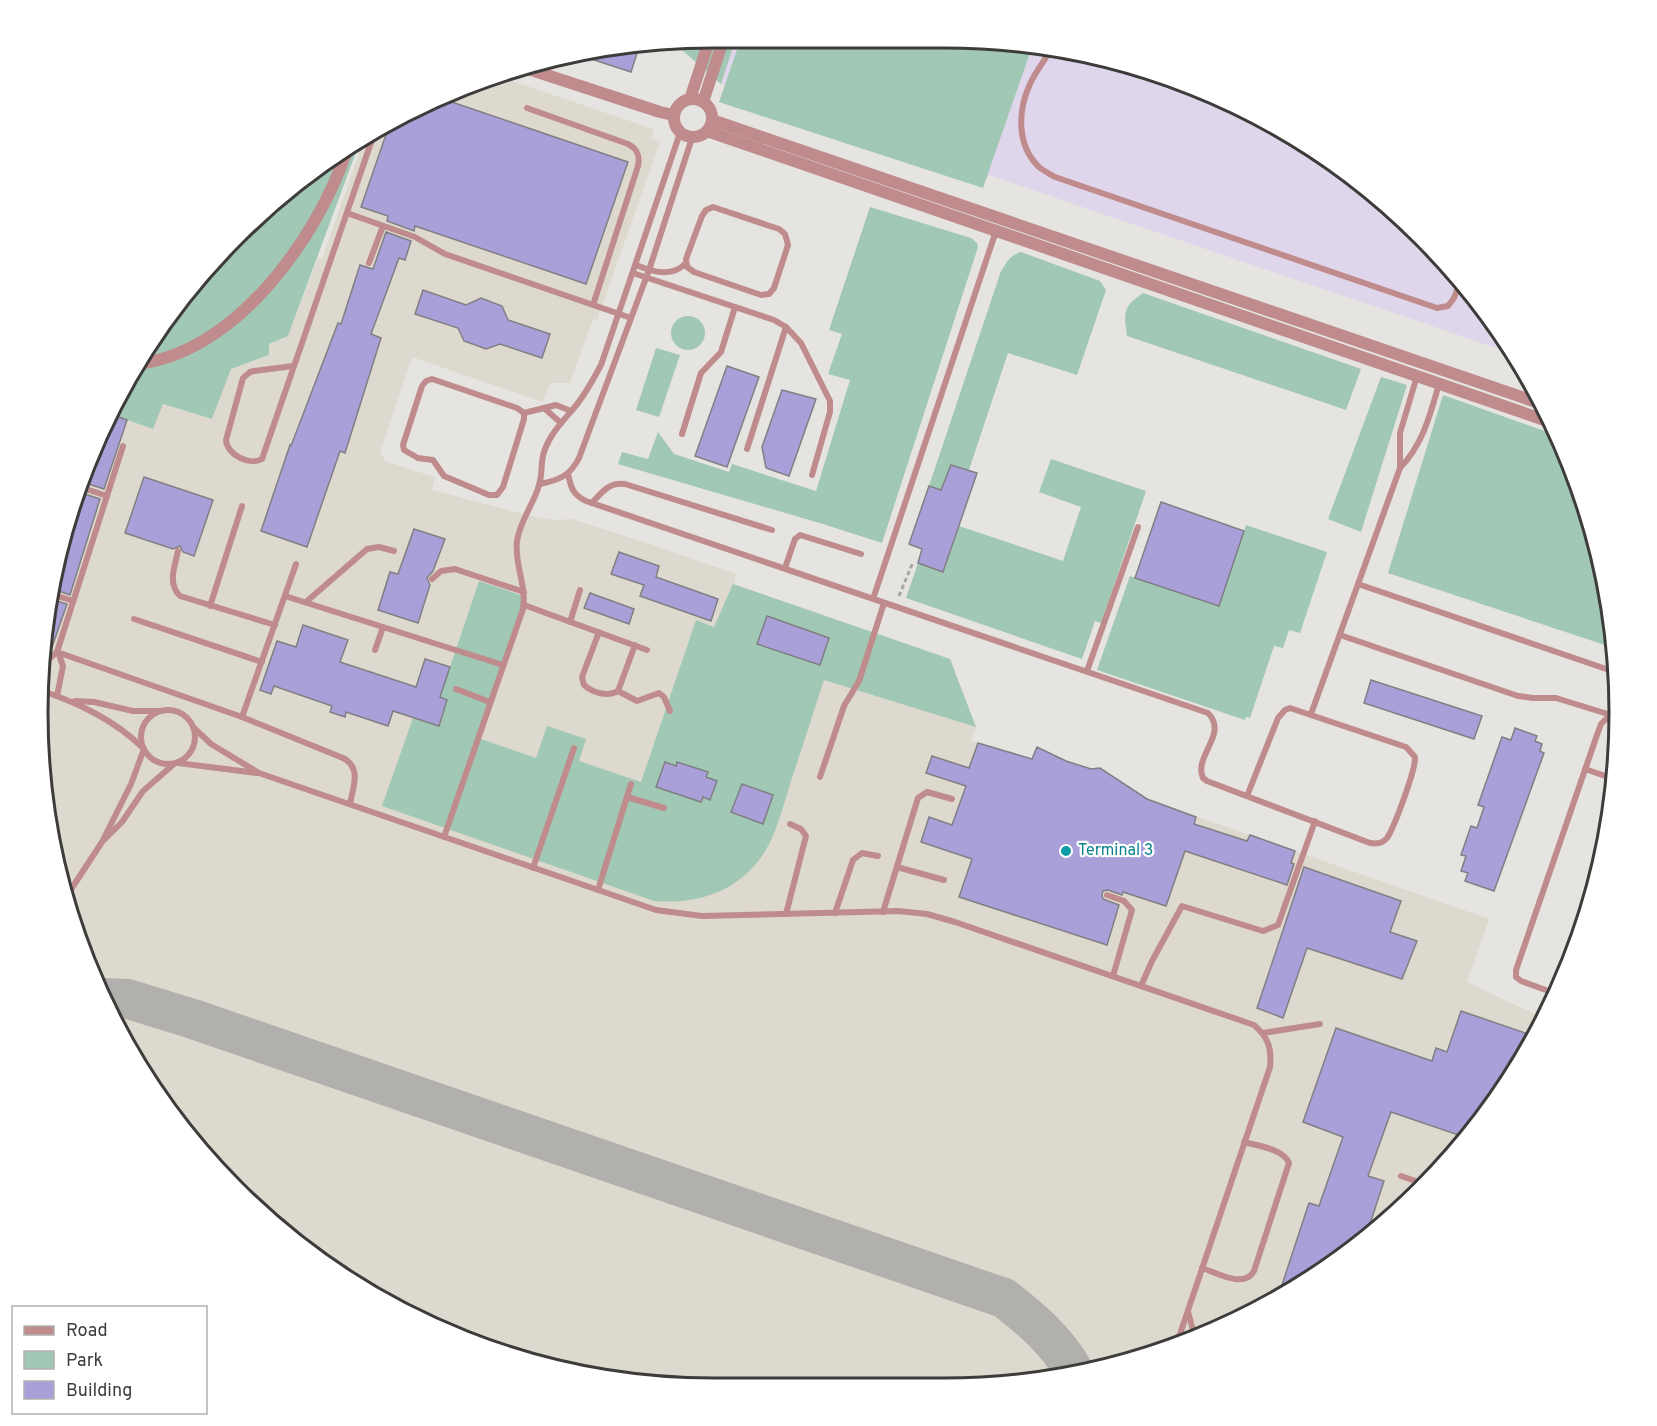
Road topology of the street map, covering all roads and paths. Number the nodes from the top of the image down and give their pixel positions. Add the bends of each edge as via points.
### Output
1 (707, 48) edge
2 (721, 48) edge
3 (1047, 57) edge
4 (539, 72) edge
5 (690, 99) junction
6 (703, 102) junction
7 (527, 108) dead end
8 (673, 115) junction
9 (710, 125) junction
10 (680, 133) junction
11 (692, 138) junction
12 (371, 143) edge
13 (343, 160) edge
14 (347, 213) junction
15 (998, 225) junction
16 (383, 226) junction
17 (369, 263) dead end
18 (686, 263) junction
19 (1130, 263) junction
20 (636, 265) junction
21 (649, 270) junction
22 (633, 273) junction
23 (1126, 276) junction
24 (646, 278) junction
25 (1457, 290) edge
26 (592, 305) junction
27 (735, 307) junction
28 (620, 315) junction
29 (631, 318) junction
30 (786, 327) junction
31 (149, 361) edge
32 (1421, 363) junction
33 (293, 366) junction
34 (1444, 370) junction
35 (1417, 376) junction
36 (1440, 383) junction
37 (1530, 400) edge
38 (544, 408) junction
39 (572, 411) junction
40 (524, 413) junction
41 (1540, 418) edge
42 (561, 423) junction
43 (681, 434) dead end
44 (123, 446) dead end
45 (747, 449) dead end
46 (1400, 468) junction
47 (568, 474) junction
48 (812, 475) dead end
49 (540, 484) junction
50 (87, 489) edge
51 (107, 496) junction
52 (592, 503) junction
53 (242, 506) dead end
54 (1138, 527) dead end
55 (772, 530) dead end
56 (178, 550) dead end
57 (394, 551) dead end
58 (861, 554) dead end
59 (913, 562) dead end
60 (296, 564) dead end
61 (785, 568) junction
62 (432, 579) dead end
63 (1358, 584) junction
64 (580, 590) dead end
65 (524, 592) junction
66 (285, 596) junction
67 (59, 597) edge
68 (873, 599) junction
69 (74, 602) junction
70 (306, 602) junction
71 (884, 603) junction
72 (524, 605) junction
73 (210, 606) junction
74 (895, 606) junction
75 (134, 619) dead end
76 (570, 622) junction
77 (275, 625) junction
78 (383, 627) junction
79 (598, 632) junction
80 (1340, 636) junction
81 (635, 645) junction
82 (375, 650) dead end
83 (647, 650) dead end
84 (57, 652) junction
85 (50, 658) edge
86 (262, 662) junction
87 (503, 665) junction
88 (1608, 670) edge
89 (1087, 671) junction
90 (456, 690) dead end
91 (618, 691) junction
92 (48, 693) edge
93 (57, 696) junction
94 (74, 702) junction
95 (490, 702) junction
96 (162, 711) junction
97 (670, 711) dead end
98 (1311, 714) junction
99 (1609, 714) edge
100 (242, 717) junction
101 (1609, 717) edge
102 (193, 727) junction
103 (143, 748) junction
104 (574, 748) dead end
105 (176, 763) junction
106 (1585, 769) junction
107 (259, 773) junction
108 (820, 777) dead end
109 (1606, 777) edge
110 (631, 784) dead end
111 (1247, 796) junction
112 (627, 797) junction
113 (952, 799) dead end
114 (350, 804) junction
115 (664, 808) dead end
116 (1315, 821) junction
117 (790, 824) dead end
118 (444, 837) junction
119 (102, 842) junction
120 (878, 856) dead end
121 (897, 867) junction
122 (533, 868) junction
123 (944, 880) dead end
124 (72, 888) edge
125 (598, 890) junction
126 (1107, 895) dead end
127 (883, 912) junction
128 (835, 913) junction
129 (786, 914) junction
130 (1113, 976) junction
131 (1141, 986) junction
132 (1547, 991) edge
133 (1320, 1024) dead end
134 (1263, 1033) junction
135 (1244, 1142) junction
136 (1401, 1176) dead end
137 (1416, 1181) edge
138 (1202, 1268) junction
139 (1187, 1310) junction
140 (1192, 1329) edge
141 (1180, 1334) edge

1 - 5 street
2 - 6 street
3 - 25 lane via 1030,83 1021,128 1027,149 1039,166 1054,177 1437,308 1448,306
4 - 8 street
5 - 6 street
5 - 8 street via 679,104
6 - 9 street via 708,107
7 - 26 lane via 628,144 638,153 638,166
8 - 10 street
9 - 11 street via 701,136
9 - 15 street
10 - 11 street
10 - 20 lane
11 - 21 lane
12 - 14 lane
13 - 31 street via 316,222 273,281 219,331 173,356
14 - 16 lane
14 - 33 lane
15 - 19 street
15 - 23 street
15 - 68 lane
16 - 17 lane
16 - 26 lane via 415,237 445,254
18 - 18 lane via 694,272 765,296 774,288 788,237 779,229 709,208 703,213
18 - 21 lane via 669,273
19 - 23 street
19 - 32 street
20 - 21 lane
20 - 22 lane
21 - 24 lane
22 - 24 lane
22 - 28 lane
23 - 35 street
24 - 27 lane
24 - 29 lane
26 - 28 lane
27 - 30 lane
27 - 43 lane via 721,352 701,373
28 - 29 lane
28 - 39 lane via 601,365
29 - 47 lane via 579,458
30 - 45 lane
30 - 48 lane via 801,343 830,401
32 - 34 street
32 - 35 street
33 - 33 lane via 254,371 243,378 226,441 232,453 253,461 262,459
34 - 36 street
34 - 37 street
35 - 36 street
35 - 46 lane via 1400,433
36 - 41 street
36 - 46 lane via 1426,430
38 - 39 lane via 555,405
38 - 40 lane
38 - 42 lane
39 - 42 lane
40 - 40 lane via 503,487 496,495 444,476 433,460 418,458 403,448 424,383 429,380
42 - 49 lane via 545,448
44 - 51 lane
46 - 63 lane
47 - 49 lane
47 - 52 lane via 574,493
49 - 65 lane via 517,543
50 - 51 lane
51 - 69 lane
52 - 55 lane via 606,488 626,484
52 - 61 lane
53 - 73 lane
54 - 89 lane
56 - 73 lane via 172,579 175,591
57 - 70 lane via 367,549
58 - 61 lane via 800,535
59 - 74 path
60 - 66 lane
61 - 68 lane
62 - 65 lane via 441,571 455,569
63 - 80 lane
63 - 88 lane
64 - 76 lane
65 - 72 lane
66 - 70 lane
66 - 77 lane
67 - 69 lane
68 - 71 lane
69 - 84 lane
70 - 78 lane
71 - 74 lane
71 - 108 lane via 859,681 844,706
72 - 76 lane
72 - 87 lane
73 - 77 lane
74 - 89 lane
75 - 86 lane
76 - 79 lane
77 - 86 lane
78 - 82 lane
78 - 87 lane
79 - 81 lane
79 - 91 lane via 582,681 586,688 607,694
80 - 98 lane
80 - 99 lane via 1518,696 1556,698
81 - 83 lane
81 - 91 lane
84 - 85 lane
84 - 93 lane via 63,666
84 - 100 lane
86 - 100 lane
87 - 95 lane
89 - 111 lane via 1208,713 1215,730 1201,774 1207,781
90 - 95 lane
91 - 97 lane via 637,701 658,693
92 - 93 lane
93 - 94 lane
94 - 96 lane
94 - 103 lane via 119,727
95 - 118 lane
96 - 102 lane via 183,715
96 - 103 lane via 146,722 141,735
98 - 111 lane via 1290,708 1281,713
98 - 116 lane via 1406,747 1415,757 1390,832 1382,842 1370,843
100 - 114 lane via 349,761 356,773
101 - 106 lane via 1599,728
102 - 105 lane via 193,748
102 - 107 lane via 211,744
103 - 105 lane via 153,760
103 - 119 lane via 131,784
104 - 122 lane
105 - 107 lane
105 - 119 lane via 143,791 122,822
106 - 109 lane
106 - 132 lane via 1516,973 1521,981
107 - 114 lane
110 - 112 lane
111 - 116 lane
112 - 115 lane
112 - 125 lane
113 - 121 lane via 927,792 918,798
114 - 118 lane
116 - 131 lane via 1278,925 1263,931 1182,906
117 - 129 lane via 806,836
118 - 122 lane
119 - 124 lane
120 - 128 lane via 862,853 853,860
121 - 123 lane
121 - 127 lane
122 - 125 lane
125 - 129 lane via 671,913
126 - 130 lane via 1124,901 1132,910
127 - 128 lane
127 - 130 lane via 913,912 941,918
128 - 129 lane
130 - 131 lane
131 - 134 lane via 1244,1021
133 - 134 lane
134 - 135 lane via 1269,1043 1270,1067
135 - 138 lane
135 - 138 lane via 1281,1153 1289,1163 1254,1271 1243,1280
136 - 137 lane
138 - 139 lane
139 - 140 lane
139 - 141 lane

